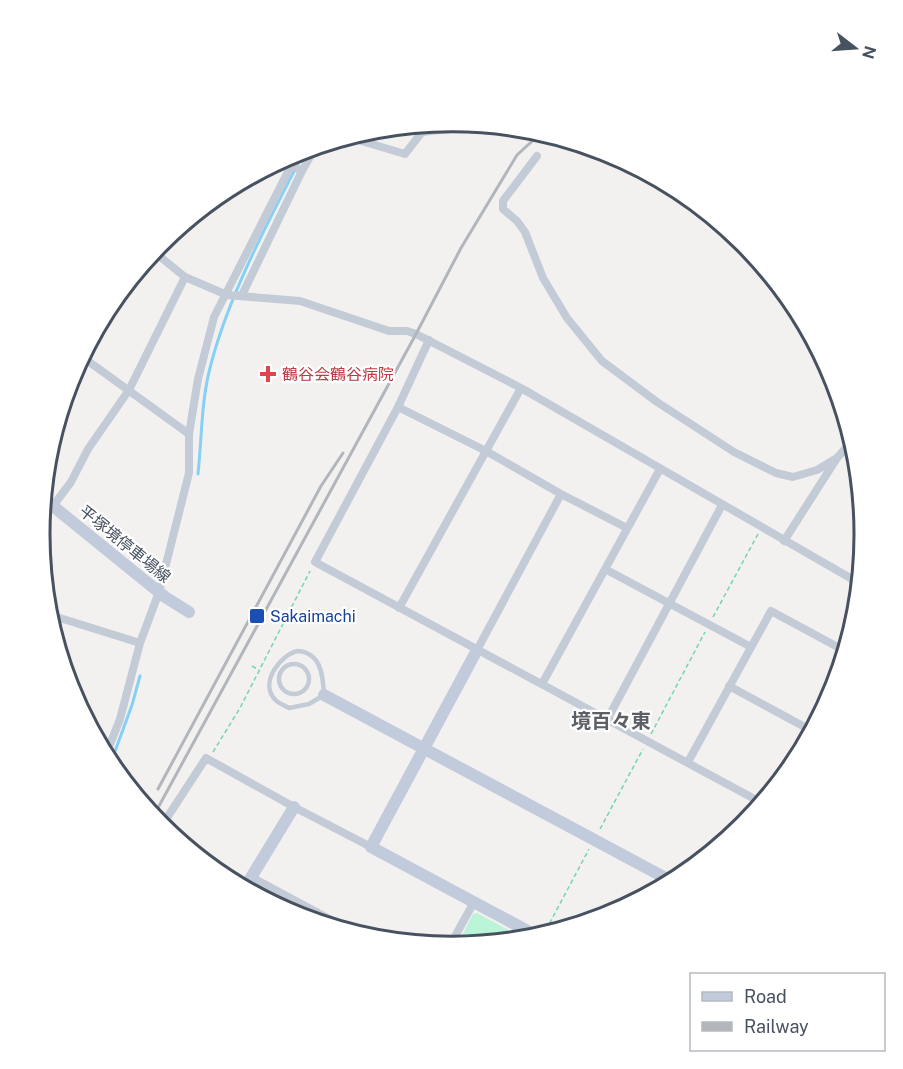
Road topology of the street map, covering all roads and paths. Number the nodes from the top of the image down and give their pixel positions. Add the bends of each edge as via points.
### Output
1 (421, 133) edge
2 (365, 142) edge
3 (537, 156) dead end
4 (309, 159) edge
5 (291, 166) joint
6 (302, 171) junction
7 (160, 257) edge
8 (184, 277) junction
9 (227, 295) junction
10 (242, 295) junction
11 (429, 340) junction
12 (89, 362) edge
13 (521, 388) junction
14 (129, 390) junction
15 (398, 406) junction
16 (189, 435) junction
17 (844, 450) edge
18 (486, 451) junction
19 (837, 458) junction
20 (660, 469) junction
21 (561, 494) junction
22 (51, 499) edge
23 (50, 504) edge
24 (722, 505) junction
25 (627, 528) junction
26 (761, 528) junction
27 (784, 540) junction
28 (315, 562) junction
29 (605, 569) junction
30 (851, 578) edge
31 (165, 596) junction
32 (670, 604) junction
33 (399, 608) junction
34 (189, 612) dead end
35 (58, 617) edge
36 (709, 625) junction
37 (140, 643) junction
38 (751, 646) junction
39 (837, 647) edge
40 (477, 650) junction
41 (252, 666) dead end
42 (275, 669) junction
43 (260, 671) junction
44 (281, 673) junction
45 (322, 678) junction
46 (308, 679) junction
47 (542, 684) junction
48 (729, 686) junction
49 (302, 692) junction
50 (324, 695) junction
51 (309, 704) junction
52 (607, 720) junction
53 (805, 727) edge
54 (647, 741) junction
55 (109, 745) edge
56 (424, 748) junction
57 (209, 759) junction
58 (688, 762) junction
59 (755, 799) edge
60 (294, 807) junction
61 (167, 819) edge
62 (594, 840) junction
63 (371, 847) junction
64 (251, 877) junction
65 (663, 877) edge
66 (248, 882) edge
67 (474, 902) junction
68 (317, 912) joint
69 (323, 915) edge
70 (547, 925) edge
71 (531, 929) edge
72 (455, 936) edge

1 - 2 street via 405,154
3 - 19 street via 503,201 503,209 525,232 543,278 567,318 602,361 734,453 776,473 793,477 817,470
4 - 6 street
5 - 6 street
5 - 9 street
6 - 10 street
7 - 8 street
8 - 9 street
8 - 14 street
9 - 10 street
9 - 16 street via 214,317
10 - 11 street via 300,301 389,331 407,330
11 - 13 street
11 - 15 street
12 - 14 street
13 - 18 street
13 - 20 street
14 - 16 street
14 - 22 street via 88,449 71,482
15 - 18 street
15 - 28 street
16 - 31 street via 189,473
17 - 19 street
18 - 21 street
18 - 33 street
19 - 27 street
20 - 24 street
20 - 25 street
21 - 25 street
21 - 40 street
23 - 31 street, 平塚境停車場線
24 - 26 street
24 - 32 street
25 - 29 street
26 - 27 street
26 - 36 path
27 - 30 street
28 - 33 street
28 - 43 path
29 - 32 street
29 - 47 street
31 - 34 street, 平塚境停車場線
31 - 37 street
32 - 36 street
32 - 52 street
33 - 40 street
35 - 37 street
36 - 38 street
36 - 54 path
37 - 55 street
38 - 39 street via 771,610
38 - 48 street
40 - 47 street
40 - 56 street
41 - 43 path
42 - 44 lane
42 - 45 lane via 290,652 306,652 319,663
42 - 51 lane via 270,689 277,702 289,708
43 - 57 path
44 - 46 lane via 286,667 297,665 306,671
44 - 49 lane via 279,682 285,691
45 - 46 lane
45 - 50 lane
46 - 49 lane
47 - 52 street
48 - 53 street
48 - 58 street
49 - 51 lane
50 - 51 lane
50 - 56 street
52 - 54 street
54 - 58 street
54 - 62 path
56 - 62 street
56 - 63 street
57 - 60 street
57 - 61 street via 206,758
58 - 59 street
60 - 63 street
60 - 64 street
62 - 65 street
62 - 70 path
63 - 67 street
64 - 66 street
64 - 68 street
67 - 71 street
67 - 72 street
68 - 69 street

